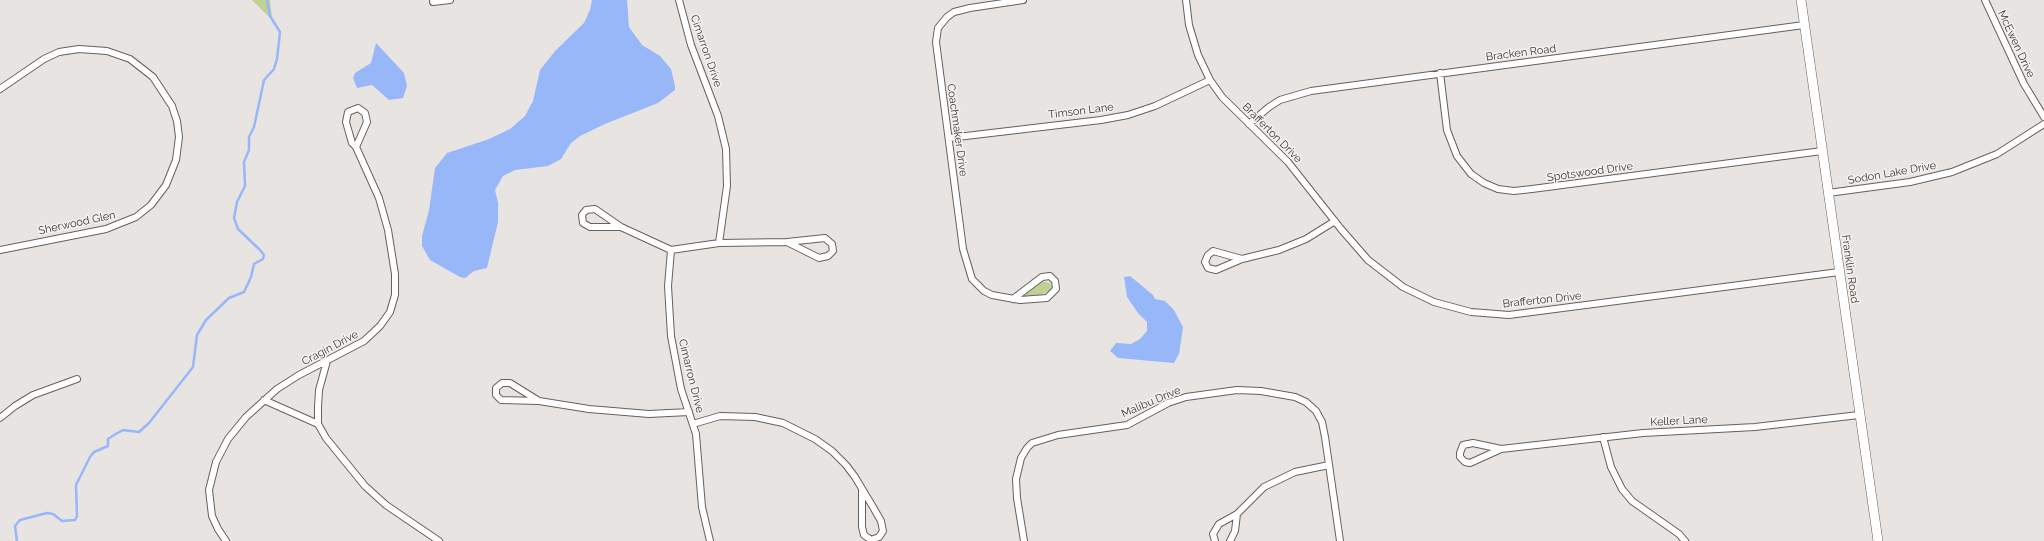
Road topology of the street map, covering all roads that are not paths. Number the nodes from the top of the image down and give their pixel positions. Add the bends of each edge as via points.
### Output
1 (450, 0) edge
2 (679, 0) edge
3 (1023, 0) edge
4 (1186, 0) edge
5 (1801, 0) edge
6 (1985, 0) edge
7 (433, 2) dead end
8 (1804, 25) junction
9 (1440, 73) junction
10 (1210, 80) junction
11 (0, 89) edge
12 (2044, 117) edge
13 (1249, 124) junction
14 (2044, 124) edge
15 (949, 138) junction
16 (356, 147) junction
17 (1822, 151) junction
18 (1828, 193) junction
19 (1335, 221) junction
20 (621, 227) junction
21 (787, 242) junction
22 (719, 243) junction
23 (0, 250) edge
24 (671, 250) junction
25 (1242, 259) junction
26 (1839, 272) junction
27 (1013, 299) junction
28 (327, 361) junction
29 (77, 379) dead end
30 (264, 400) junction
31 (539, 401) junction
32 (689, 412) junction
33 (1859, 415) junction
34 (0, 418) edge
35 (318, 424) junction
36 (693, 424) junction
37 (1603, 437) junction
38 (1501, 450) junction
39 (1329, 465) junction
40 (862, 490) junction
41 (1237, 514) junction
42 (226, 541) edge
43 (439, 541) edge
44 (710, 541) edge
45 (1024, 541) edge
46 (1214, 541) edge
47 (1230, 541) edge
48 (1340, 541) edge
49 (1685, 541) edge
50 (1878, 541) edge

1 - 7 street
2 - 22 street, Cimarron Drive via 691,45 718,116 726,149 727,186
3 - 15 street, Coachmaker Drive via 962,9 947,17 938,28 936,50
4 - 10 street, Brafferton Drive via 1192,38
5 - 8 street, Franklin Road
6 - 12 street, McEwen Drive via 2024,84
8 - 9 street, Bracken Road
8 - 17 street, Franklin Road
9 - 13 street, Bracken Road via 1295,94 1269,107
9 - 17 street, Spotswood Drive via 1448,130 1457,156 1470,174 1498,188 1532,189
10 - 13 street, Brafferton Drive via 1222,97
10 - 15 street, Timson Lane via 1155,106 1128,115
11 - 23 street, Sherwood Glen via 35,64 59,52 79,49 107,51 136,63 157,82 172,106 179,137 176,160 166,186 151,205 136,217 106,229
13 - 19 street, Brafferton Drive via 1288,162
14 - 18 street, Sodon Lake Drive via 1997,154 1952,172 1910,182
15 - 27 street, Coachmaker Drive via 968,270 972,279 984,291 1000,298
16 - 16 street, Cragin Drive via 350,137 346,118 351,109 358,108 365,113 367,122
16 - 28 street, Cragin Drive via 380,198 394,261 395,295 387,318 372,335 357,346
17 - 18 street, Franklin Road
18 - 26 street, Franklin Road
19 - 25 street via 1295,244
19 - 26 street, Brafferton Drive via 1368,260 1403,287 1441,304 1483,314 1534,313
20 - 20 street via 595,209 586,210 582,215 583,223 590,227
20 - 24 street
21 - 21 street via 825,238 832,244 833,252 818,258
21 - 22 street
22 - 24 street
24 - 32 street, Cimarron Drive via 668,286 671,336 677,372
25 - 25 street via 1213,251 1205,262 1208,268 1216,270
26 - 33 street, Franklin Road
27 - 27 street, Coachmaker Drive via 1042,277 1050,276 1055,281 1056,288 1047,298
28 - 30 street, Cragin Drive via 287,382
28 - 35 street via 319,390
29 - 34 street via 33,395
30 - 35 street
30 - 42 street, Cragin Drive via 228,439 212,472 210,508
31 - 31 street via 510,383 502,383 496,388 496,395 501,400
31 - 32 street via 590,409 670,414
32 - 36 street, Cimarron Drive
33 - 37 street, Keller Lane via 1754,427
33 - 50 street, Franklin Road
35 - 43 street via 364,486 386,505
36 - 40 street via 732,415 755,416 783,423 832,451 846,465
36 - 44 street, Cimarron Drive via 698,443 702,507
37 - 38 street, Keller Lane
37 - 49 street via 1610,467 1622,489 1632,501
38 - 38 street, Keller Lane via 1468,444 1461,448 1460,457 1470,463
39 - 41 street via 1305,469 1278,479 1255,495
39 - 45 street, Malibu Drive via 1322,422 1312,406 1300,399 1275,393 1242,390 1186,397 1168,403 1127,424 1047,437 1027,448 1019,463 1016,479
39 - 48 street, Malibu Drive
40 - 40 street via 883,526 882,534 871,540 862,532
41 - 46 street via 1219,524 1213,534
41 - 47 street via 1235,531

